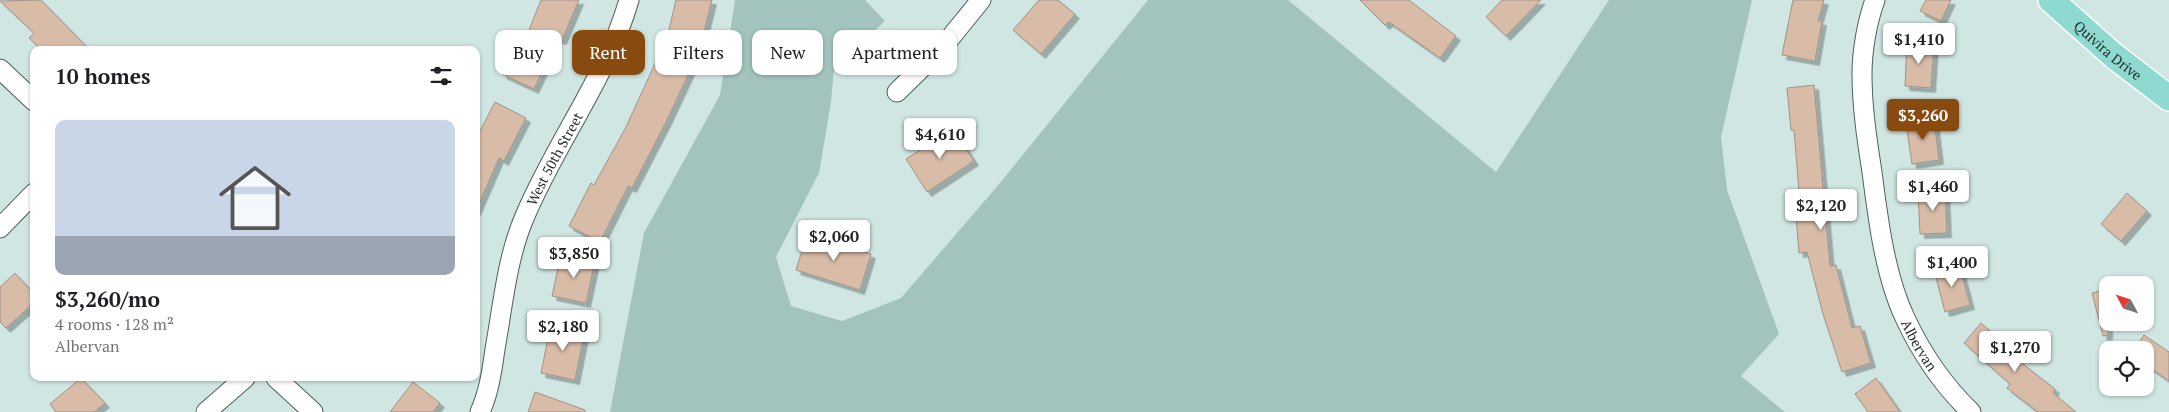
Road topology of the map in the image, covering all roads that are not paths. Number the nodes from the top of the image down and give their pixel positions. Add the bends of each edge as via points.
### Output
1 (630, 0) edge
2 (982, 0) edge
3 (1875, 0) edge
4 (2051, 0) edge
5 (0, 68) edge
6 (897, 92) dead end
7 (30, 97) edge
8 (2169, 98) edge
9 (30, 197) edge
10 (0, 228) edge
11 (242, 381) edge
12 (279, 381) edge
13 (206, 412) edge
14 (313, 412) edge
15 (480, 412) edge
16 (1971, 412) edge

1 - 15 street, West 50th Street via 606,61 525,216 508,274 490,383
2 - 6 street via 942,48
3 - 16 street, Albervan via 1870,12 1862,72 1866,131 1881,232 1893,285 1905,318 1937,373
4 - 8 main road, Quivira Drive via 2114,56
5 - 7 street
9 - 10 street
11 - 13 street
12 - 14 street

